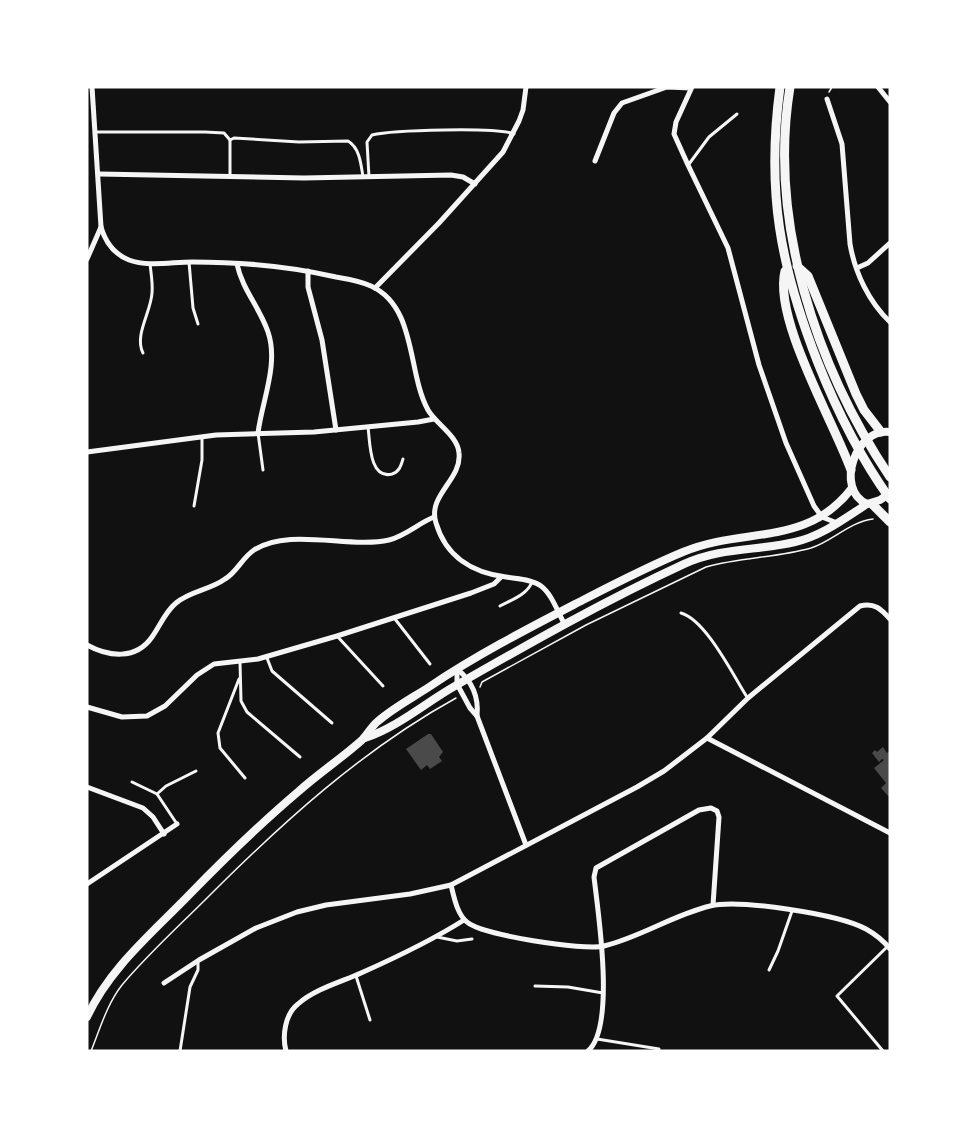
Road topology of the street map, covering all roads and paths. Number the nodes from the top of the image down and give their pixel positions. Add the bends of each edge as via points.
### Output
1 (92, 87) edge
2 (526, 87) edge
3 (780, 87) edge
4 (790, 87) edge
5 (878, 87) edge
6 (692, 88) edge
7 (827, 99) dead end
8 (890, 102) edge
9 (737, 114) dead end
10 (96, 132) junction
11 (514, 134) junction
12 (230, 140) junction
13 (595, 161) dead end
14 (688, 165) junction
15 (99, 174) junction
16 (230, 176) junction
17 (366, 177) junction
18 (475, 184) junction
19 (101, 227) junction
20 (890, 243) edge
21 (87, 259) edge
22 (189, 262) junction
23 (150, 263) junction
24 (237, 264) junction
25 (797, 266) junction
26 (857, 268) junction
27 (786, 269) junction
28 (308, 271) junction
29 (375, 288) junction
30 (890, 322) edge
31 (198, 324) dead end
32 (143, 353) dead end
33 (434, 419) junction
34 (368, 427) junction
35 (336, 430) junction
36 (884, 432) edge
37 (258, 433) junction
38 (202, 437) junction
39 (87, 452) edge
40 (403, 459) dead end
41 (262, 470) dead end
42 (851, 470) junction
43 (890, 477) edge
44 (852, 488) junction
45 (890, 493) edge
46 (877, 502) edge
47 (194, 506) dead end
48 (434, 517) junction
49 (822, 517) junction
50 (875, 519) dead end
51 (890, 522) edge
52 (837, 524) junction
53 (501, 576) junction
54 (532, 582) junction
55 (500, 606) dead end
56 (558, 613) junction
57 (681, 613) dead end
58 (394, 617) junction
59 (890, 619) edge
60 (564, 625) junction
61 (337, 636) junction
62 (87, 645) edge
63 (267, 657) junction
64 (240, 661) junction
65 (430, 664) dead end
66 (457, 669) junction
67 (240, 677) junction
68 (468, 678) junction
69 (457, 684) junction
70 (383, 686) dead end
71 (481, 687) dead end
72 (456, 698) dead end
73 (748, 698) junction
74 (87, 707) edge
75 (477, 716) junction
76 (332, 723) dead end
77 (707, 738) junction
78 (363, 739) junction
79 (300, 757) dead end
80 (196, 771) dead end
81 (245, 778) dead end
82 (132, 782) dead end
83 (87, 787) edge
84 (157, 794) junction
85 (177, 824) joint
86 (890, 833) edge
87 (164, 834) junction
88 (526, 845) junction
89 (87, 884) edge
90 (451, 885) junction
91 (713, 905) junction
92 (792, 911) junction
93 (464, 920) junction
94 (437, 937) junction
95 (472, 939) dead end
96 (601, 947) junction
97 (889, 947) edge
98 (199, 960) junction
99 (769, 970) dead end
100 (356, 976) junction
101 (164, 983) dead end
102 (535, 986) dead end
103 (603, 993) junction
104 (87, 1017) edge
105 (370, 1020) dead end
106 (597, 1039) junction
107 (659, 1049) dead end
108 (590, 1050) edge
109 (91, 1051) edge
110 (180, 1051) edge
111 (286, 1051) edge
112 (883, 1051) edge

1 - 10 street
2 - 11 street
3 - 27 highway via 775,184
4 - 25 highway via 786,183
5 - 8 street
6 - 13 street via 667,87 621,103
6 - 14 street via 674,134
7 - 26 street via 842,144 850,244
9 - 14 lane via 709,137
10 - 12 lane via 217,132
10 - 15 street
11 - 17 lane via 487,131 372,135 367,142
11 - 18 street
12 - 16 lane
12 - 17 lane via 348,141 358,152
14 - 49 street via 728,248 759,365 786,443 813,506
15 - 16 street
15 - 19 street
16 - 17 street
17 - 18 street via 451,175
18 - 29 street
19 - 21 street
19 - 23 street via 121,256
20 - 26 street
22 - 23 street
22 - 24 street
22 - 31 lane
23 - 32 lane via 152,294 141,337
24 - 28 street
24 - 37 street via 272,347
25 - 36 highway via 807,276 860,402
25 - 43 highway via 835,374
26 - 30 street via 876,306
27 - 42 highway via 782,283 797,341
27 - 46 highway via 798,310
28 - 29 street
28 - 35 street
29 - 33 street via 403,322 421,394
33 - 34 street
33 - 48 street via 456,444 460,456 438,499
34 - 35 street
34 - 40 lane via 377,470 388,475 395,473
35 - 37 street
36 - 42 main road via 864,443
37 - 38 street
37 - 41 lane
38 - 39 street
38 - 47 lane
42 - 44 main road
44 - 46 main road via 856,498
44 - 49 main road
45 - 46 main road
46 - 51 highway
46 - 52 main road
48 - 53 street via 442,540 461,562
48 - 62 street via 389,540 267,544 250,553 225,580 176,603 151,639 139,649 112,654
49 - 52 street
49 - 56 main road via 794,530 724,539 683,552
50 - 71 path via 854,523 827,542 789,554 706,567 586,625 482,682
52 - 60 main road via 798,542 727,551 687,563
53 - 54 street
53 - 58 street via 480,590
54 - 55 lane via 523,594
54 - 56 street via 542,587
56 - 60 street
56 - 66 main road
57 - 73 lane via 703,630
58 - 61 street
58 - 65 lane
59 - 73 street via 878,607 860,606
60 - 68 main road
61 - 63 street
61 - 70 lane
63 - 64 street
63 - 76 lane via 272,672
64 - 67 lane
64 - 74 street via 209,666 165,706 147,716 122,717
66 - 68 street
66 - 69 street
66 - 78 main road via 376,722
67 - 79 lane via 241,701 247,712
67 - 81 lane via 218,733 220,748
68 - 69 main road
68 - 75 street via 478,706
69 - 75 street
69 - 78 main road via 382,732
72 - 109 path via 350,769 245,858 121,986
73 - 77 street
75 - 88 street
77 - 86 street
77 - 88 street via 638,787
78 - 104 main road via 298,791 191,893 122,964
80 - 84 lane
82 - 84 lane
83 - 87 street via 143,808
84 - 85 lane
85 - 87 street
87 - 89 street
88 - 90 street
90 - 93 street
90 - 98 street via 297,912 256,928
91 - 92 street via 752,904
91 - 96 street
91 - 96 street via 719,817 711,808 699,810 596,868
92 - 97 street via 848,922 876,935
92 - 99 lane
93 - 94 street
93 - 96 street via 473,927 504,934
94 - 95 lane
94 - 100 street
96 - 103 street
97 - 112 lane via 837,996
98 - 101 street
98 - 110 lane via 190,987
100 - 105 lane
100 - 111 street via 296,1005 287,1022
102 - 103 lane
103 - 106 street
106 - 107 lane
106 - 108 street

